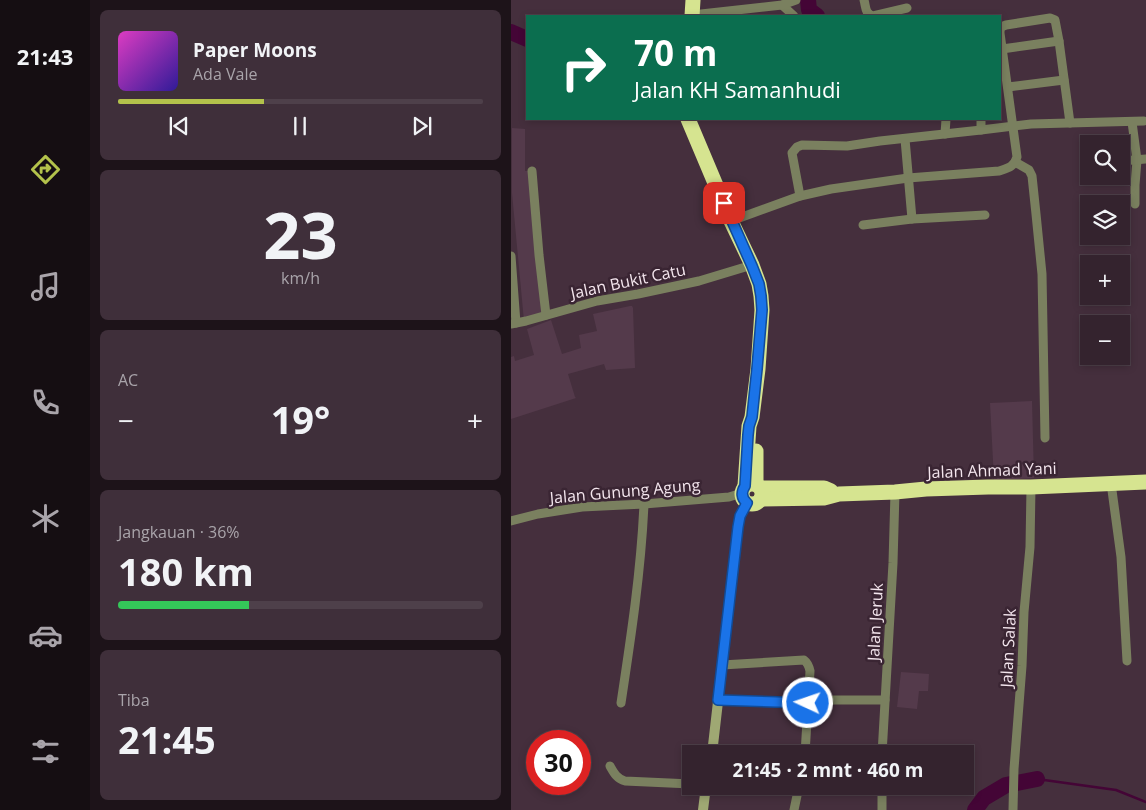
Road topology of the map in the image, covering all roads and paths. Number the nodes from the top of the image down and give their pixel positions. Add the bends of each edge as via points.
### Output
1 (683, 0) edge
2 (797, 0) edge
3 (864, 0) edge
4 (782, 5) junction
5 (907, 8) dead end
6 (690, 12) edge
7 (793, 15) edge
8 (869, 15) edge
9 (877, 15) edge
10 (1001, 27) edge
11 (1001, 40) edge
12 (1059, 41) junction
13 (1002, 49) junction
14 (1064, 80) junction
15 (1008, 87) junction
16 (688, 120) edge
17 (945, 120) edge
18 (981, 120) edge
19 (1144, 121) dead end
20 (1131, 122) junction
21 (1070, 123) junction
22 (1013, 126) junction
23 (981, 130) junction
24 (945, 134) junction
25 (905, 139) junction
26 (1141, 160) edge
27 (1015, 162) junction
28 (532, 171) dead end
29 (908, 178) junction
30 (800, 196) junction
31 (1135, 204) dead end
32 (985, 215) dead end
33 (912, 219) junction
34 (731, 221) junction
35 (863, 225) dead end
36 (511, 256) edge
37 (752, 266) junction
38 (546, 315) junction
39 (513, 324) edge
40 (1045, 438) dead end
41 (1146, 482) edge
42 (1111, 483) junction
43 (1031, 487) junction
44 (752, 492) junction
45 (895, 492) junction
46 (644, 504) junction
47 (511, 521) edge
48 (1127, 661) dead end
49 (722, 665) junction
50 (718, 700) junction
51 (885, 700) junction
52 (621, 703) dead end
53 (808, 703) junction
54 (713, 745) edge
55 (806, 745) edge
56 (882, 745) edge
57 (610, 766) dead end
58 (682, 784) edge
59 (705, 795) edge
60 (797, 795) edge
61 (882, 795) edge
62 (703, 810) edge
63 (794, 810) edge
64 (882, 810) edge
65 (1013, 810) edge

1 - 6 highway
2 - 4 street
3 - 8 street
4 - 6 street
4 - 7 street
5 - 9 street
10 - 12 street via 1052,18 1056,22
11 - 13 street
12 - 13 street
12 - 14 street
13 - 15 street
14 - 15 street
14 - 21 street
15 - 22 street
16 - 34 highway
17 - 24 street
18 - 23 street
19 - 20 street
20 - 21 street
20 - 26 street
21 - 22 street
22 - 23 street
22 - 27 street
23 - 24 street
24 - 25 street
25 - 29 street
25 - 30 street via 847,146 797,147 792,158
26 - 31 street via 1135,184
27 - 29 street via 999,171
27 - 40 street via 1029,170 1032,176 1042,274
28 - 38 street
29 - 30 street
29 - 33 street
30 - 34 street
32 - 33 street
33 - 35 street
34 - 37 highway
36 - 39 street
37 - 38 street, Jalan Bukit Catu
37 - 44 highway via 759,284 762,310 752,417 756,425
38 - 39 street, Jalan Bukit Catu
41 - 42 highway, Jalan Ahmad Yani
42 - 43 highway, Jalan Ahmad Yani
42 - 48 street via 1121,557
43 - 45 highway, Jalan Ahmad Yani
43 - 65 street, Jalan Salak via 1031,547 1024,612
44 - 45 highway, Jalan Ahmad Yani via 824,488 839,494
44 - 46 street, Jalan Gunung Agung
44 - 49 main road via 738,527
45 - 51 street, Jalan Jeruk
46 - 47 street, Jalan Gunung Agung via 574,508
46 - 52 street via 638,584
49 - 50 main road
49 - 53 street via 803,660 809,667
50 - 53 street
50 - 54 main road
51 - 53 street
51 - 56 street, Jalan Jeruk
53 - 55 street
57 - 58 street via 620,780
59 - 62 main road
60 - 63 street
61 - 64 street

